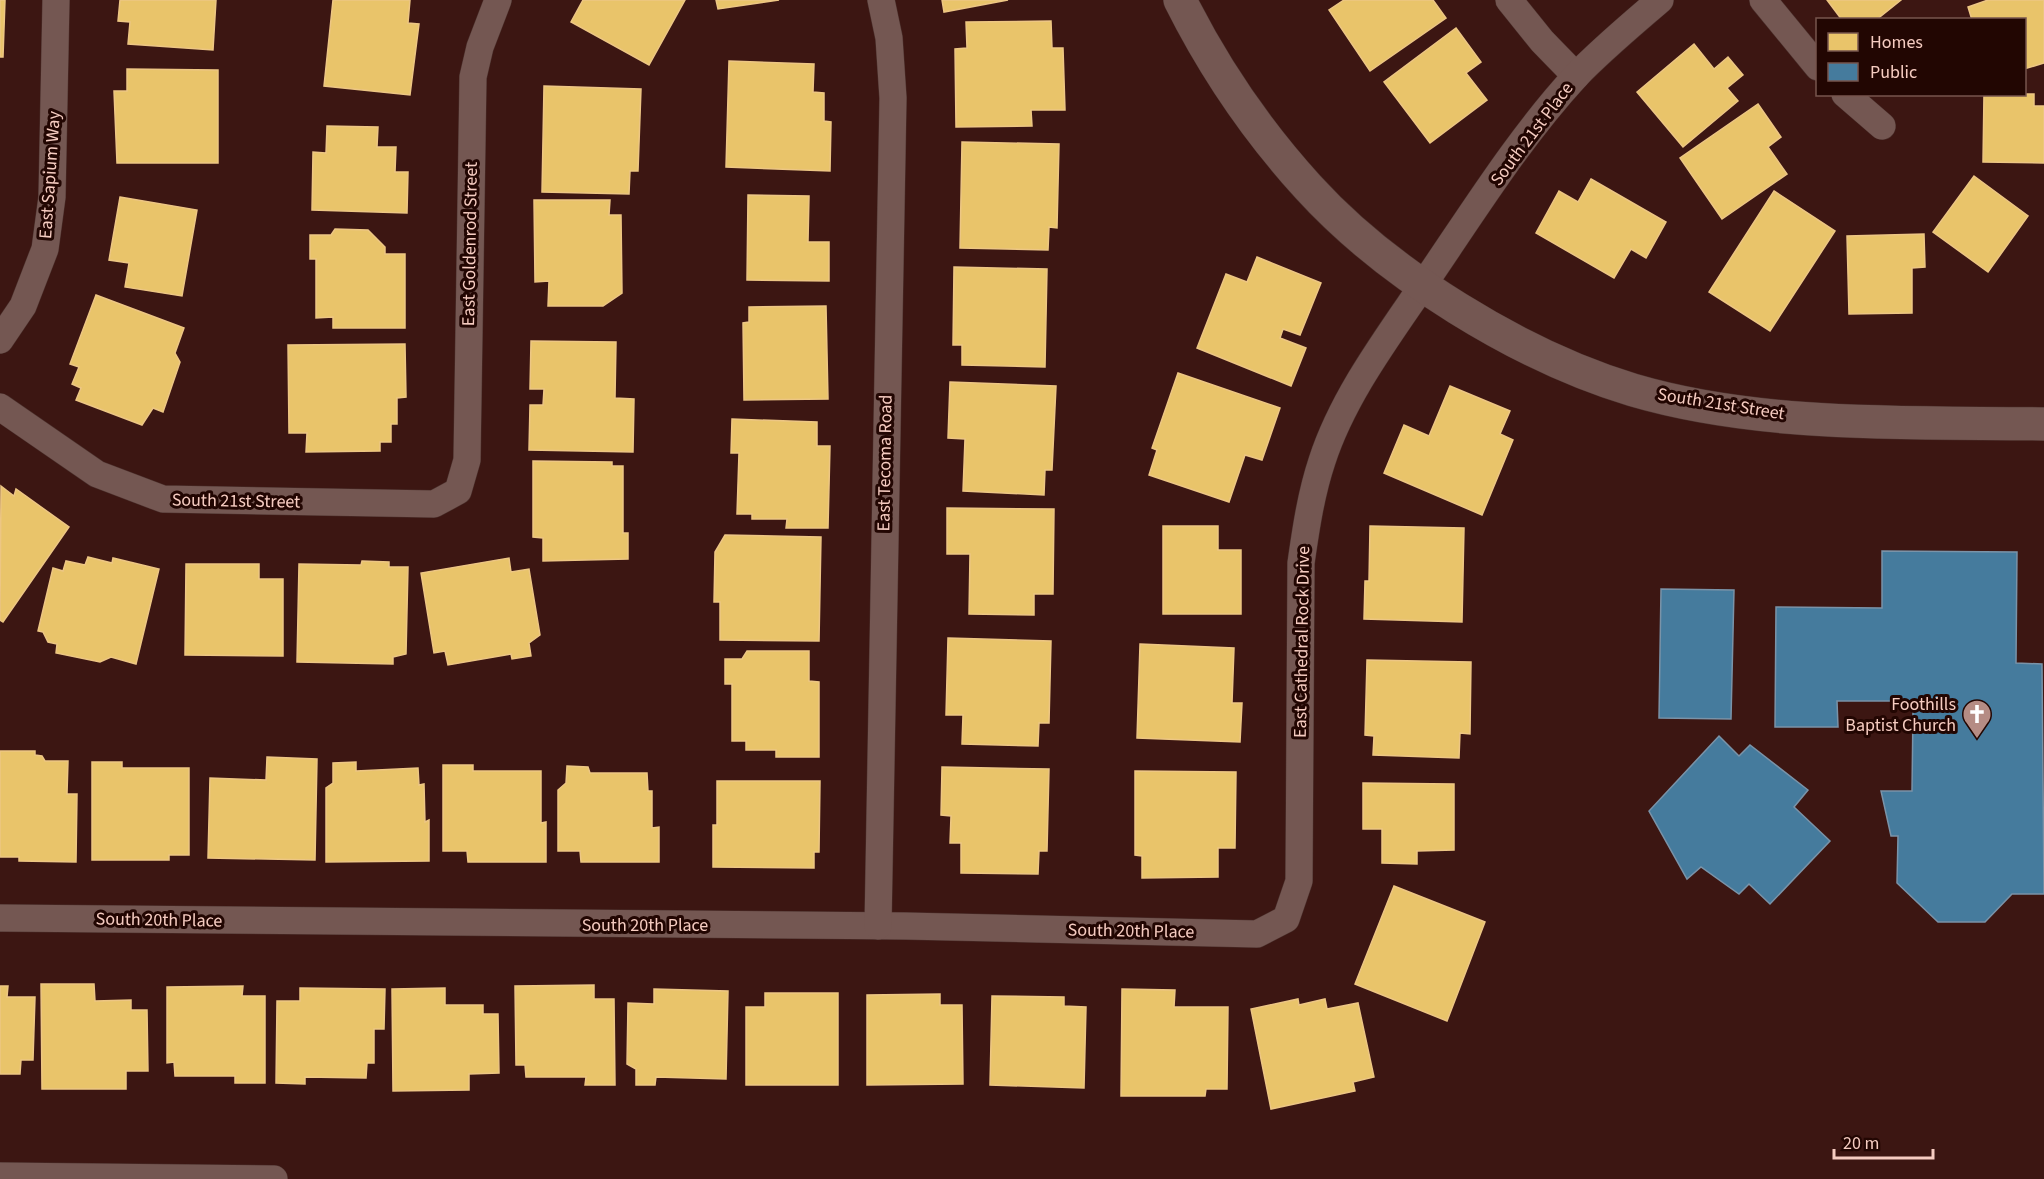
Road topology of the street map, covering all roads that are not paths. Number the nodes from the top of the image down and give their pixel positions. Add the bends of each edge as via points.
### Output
1 (56, 0) edge
2 (498, 0) edge
3 (881, 0) edge
4 (1180, 0) edge
5 (1509, 0) edge
6 (1660, 0) edge
7 (1763, 0) edge
8 (1816, 66) edge
9 (1576, 76) junction
10 (1847, 96) edge
11 (1882, 126) dead end
12 (1423, 284) junction
13 (0, 340) edge
14 (0, 407) edge
15 (2044, 424) edge
16 (458, 491) joint
17 (0, 918) edge
18 (1286, 920) joint
19 (878, 927) junction
20 (0, 1176) edge
21 (274, 1179) edge

1 - 13 street, East Sapium Way via 52,197 45,249 23,306
2 - 16 street, East Goldenrod Street via 473,77 467,460
3 - 19 street, East Tecoma Road via 889,38 892,98
4 - 12 street, South 21st Street via 1206,52 1237,98 1308,187 1347,225
5 - 9 street
6 - 9 street, South 21st Place
7 - 8 street
9 - 12 street, South 21st Place via 1506,166
10 - 11 street
12 - 15 street, South 21st Street via 1479,321 1532,348 1635,390 1760,413 1853,420
12 - 18 street, East Cathedral Rock Drive via 1340,418 1322,460 1307,518 1301,563 1299,881
14 - 16 street, South 21st Street via 97,474 163,499 434,504
17 - 19 street, South 20th Place
18 - 19 street, South 20th Place via 1257,934
20 - 21 street

